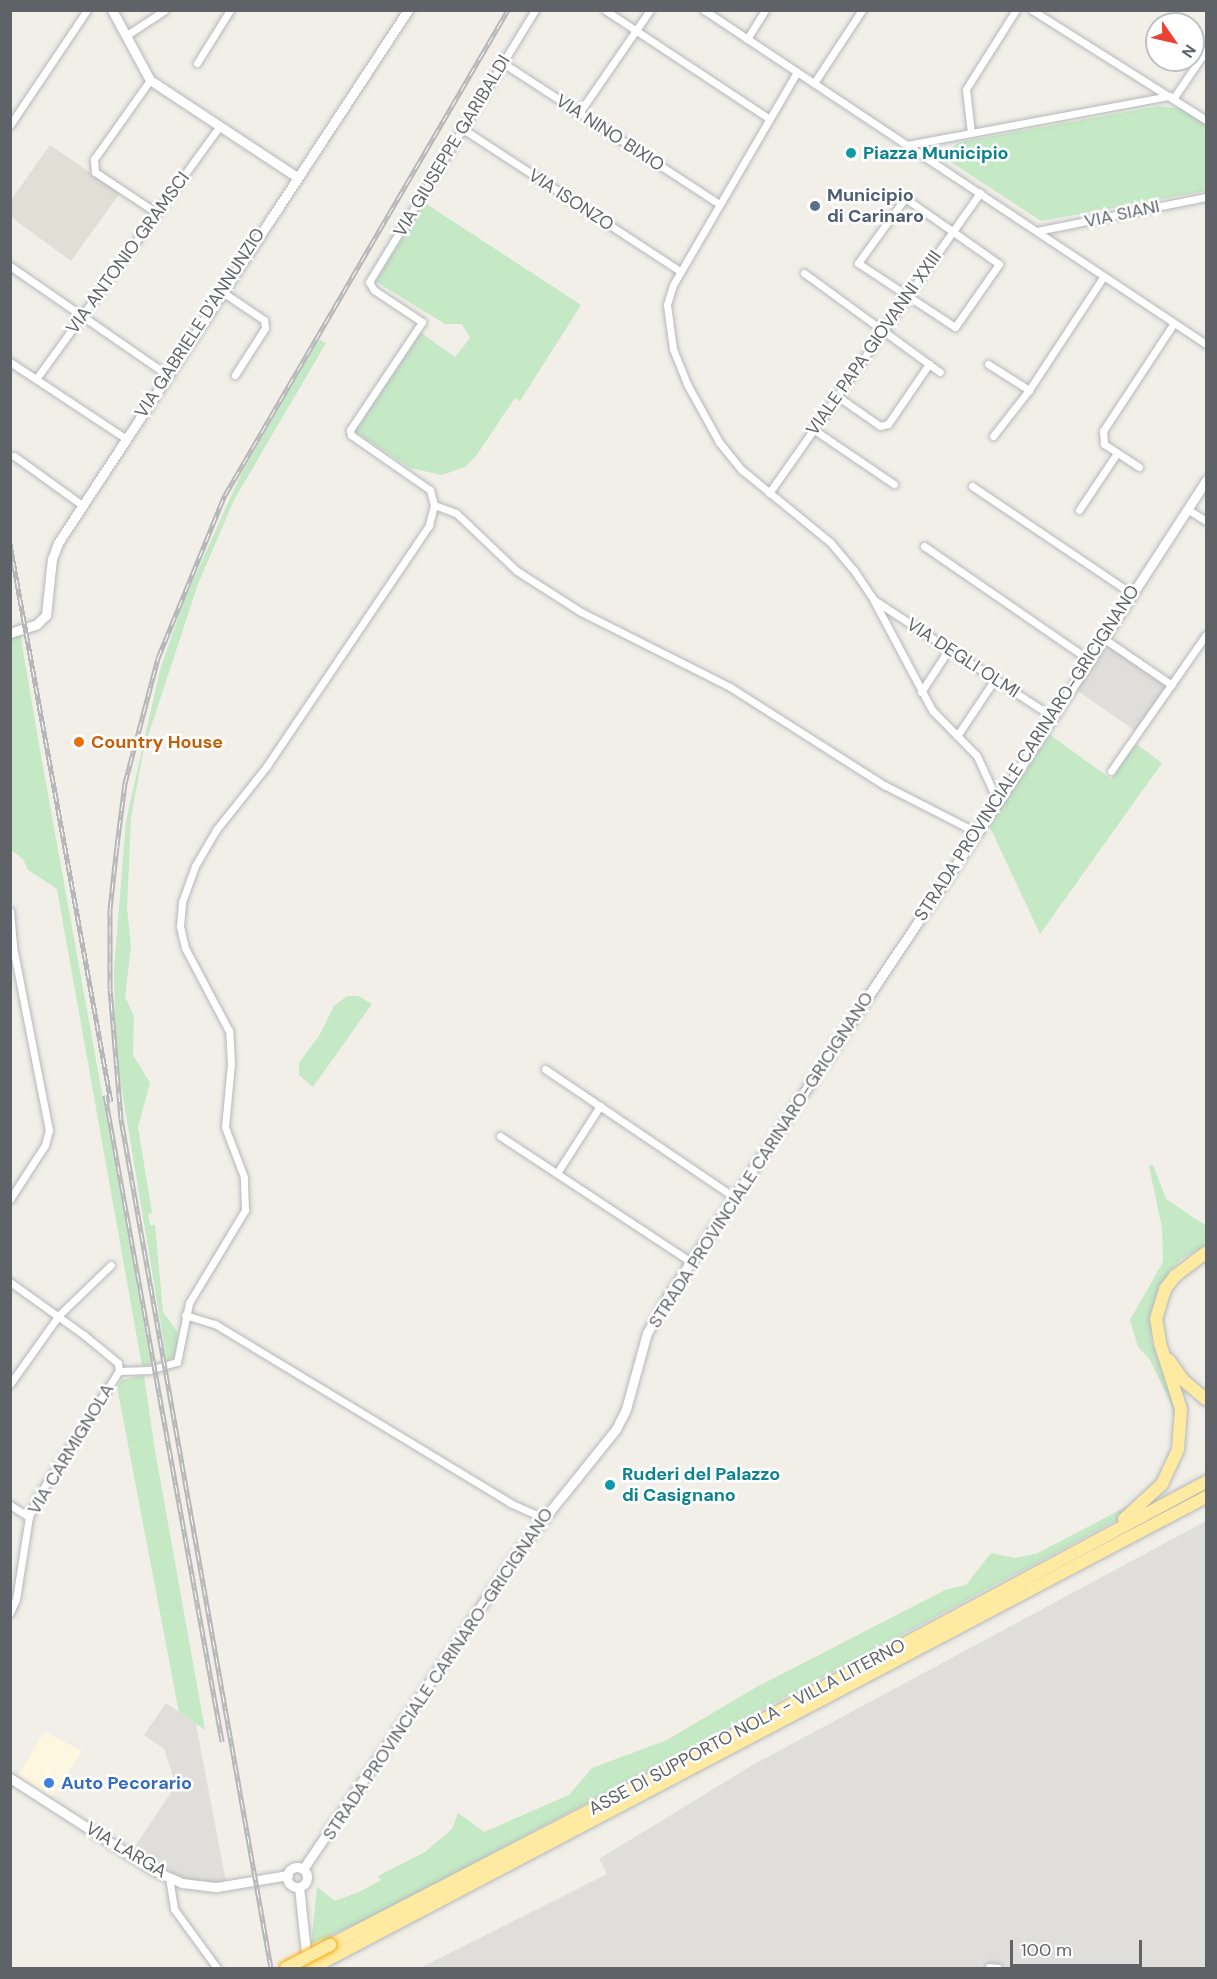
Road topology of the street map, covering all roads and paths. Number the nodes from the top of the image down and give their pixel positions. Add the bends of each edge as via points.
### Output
1 (87, 10) edge
2 (112, 10) edge
3 (165, 10) edge
4 (230, 10) edge
5 (408, 10) edge
6 (535, 10) edge
7 (605, 10) edge
8 (650, 10) edge
9 (704, 10) edge
10 (765, 10) edge
11 (862, 10) edge
12 (1016, 10) edge
13 (1032, 10) edge
14 (636, 31) junction
15 (127, 35) junction
16 (747, 39) junction
17 (1206, 50) edge
18 (197, 63) dead end
19 (503, 63) junction
20 (797, 72) junction
21 (150, 80) junction
22 (814, 83) junction
23 (1171, 97) junction
24 (579, 113) junction
25 (768, 118) junction
26 (1206, 120) edge
27 (10, 125) edge
28 (220, 126) junction
29 (463, 129) junction
30 (971, 133) junction
31 (907, 145) junction
32 (297, 177) junction
33 (980, 193) junction
34 (1206, 197) edge
35 (718, 203) junction
36 (157, 213) junction
37 (1037, 231) junction
38 (952, 232) junction
39 (10, 266) edge
40 (680, 271) junction
41 (804, 273) dead end
42 (1104, 276) junction
43 (221, 291) junction
44 (906, 297) junction
45 (82, 316) junction
46 (1174, 323) junction
47 (883, 331) junction
48 (1206, 344) edge
49 (10, 362) edge
50 (929, 364) junction
51 (988, 364) dead end
52 (940, 372) dead end
53 (166, 374) junction
54 (235, 375) dead end
55 (36, 379) junction
56 (1029, 390) junction
57 (837, 396) junction
58 (813, 429) junction
59 (993, 436) dead end
60 (125, 438) junction
61 (1117, 453) junction
62 (14, 456) dead end
63 (1139, 467) dead end
64 (1206, 480) edge
65 (894, 484) dead end
66 (972, 486) dead end
67 (769, 493) junction
68 (434, 504) junction
69 (82, 505) junction
70 (1187, 509) junction
71 (1078, 510) dead end
72 (1206, 521) edge
73 (924, 546) dead end
74 (1132, 594) junction
75 (873, 599) junction
76 (10, 633) edge
77 (1206, 635) edge
78 (1103, 638) junction
79 (949, 649) junction
80 (1089, 660) junction
81 (996, 679) junction
82 (1172, 686) junction
83 (921, 692) junction
84 (1053, 717) junction
85 (957, 736) junction
86 (1111, 771) dead end
87 (998, 802) junction
88 (978, 833) junction
89 (10, 911) edge
90 (544, 1069) dead end
91 (600, 1107) junction
92 (500, 1136) dead end
93 (557, 1173) junction
94 (734, 1197) junction
95 (10, 1199) edge
96 (1206, 1252) edge
97 (691, 1262) junction
98 (111, 1265) dead end
99 (10, 1282) edge
100 (59, 1315) junction
101 (185, 1315) junction
102 (1160, 1343) junction
103 (119, 1371) junction
104 (10, 1384) edge
105 (1206, 1399) edge
106 (1206, 1482) edge
107 (1206, 1499) edge
108 (11, 1506) edge
109 (28, 1517) junction
110 (543, 1518) junction
111 (1092, 1543) junction
112 (10, 1613) edge
113 (10, 1778) edge
114 (303, 1869) junction
115 (288, 1875) junction
116 (169, 1877) junction
117 (299, 1887) junction
118 (989, 1967) dead end
119 (217, 1968) edge
120 (286, 1968) edge
121 (310, 1968) edge
122 (999, 1968) edge

1 - 27 street
2 - 15 street
3 - 15 street
4 - 18 street
5 - 32 street, VIA GABRIELE D'ANNUNZIO
6 - 19 street, VIA GIUSEPPE GARIBALDI
7 - 14 street
8 - 14 street
9 - 16 street
10 - 16 street
11 - 22 street
12 - 30 street via 966,89
13 - 23 street
14 - 24 street
14 - 25 street
15 - 21 street
16 - 20 street
17 - 23 street
19 - 24 street, VIA NINO BIXIO
19 - 29 street, VIA GIUSEPPE GARIBALDI
20 - 22 street
20 - 25 street
21 - 28 street
21 - 36 street via 94,159 95,172
22 - 31 street
23 - 26 street
23 - 30 street
24 - 35 street, VIA NINO BIXIO
25 - 35 street
28 - 32 street
28 - 36 street, VIA ANTONIO GRAMSCI
29 - 40 street, VIA ISONZO
29 - 68 street, VIA GIUSEPPE GARIBALDI via 369,282 374,290 422,322 350,430 351,435 417,477 430,490
30 - 31 street
31 - 33 street
32 - 43 street, VIA GABRIELE D'ANNUNZIO
33 - 37 street
33 - 38 street, VIALE PAPA GIOVANNI XXIII
34 - 37 street, VIA SIANI
35 - 40 street
36 - 45 street, VIA ANTONIO GRAMSCI
37 - 42 street
38 - 44 street, VIALE PAPA GIOVANNI XXIII
38 - 44 street via 999,264 955,327
38 - 44 street via 904,198 858,263
39 - 45 street
40 - 67 street via 667,305 668,324 687,384 719,442 742,470
41 - 47 street
42 - 46 street
42 - 56 street
43 - 53 street, VIA GABRIELE D'ANNUNZIO
43 - 54 street via 264,320 265,328
44 - 47 street, VIALE PAPA GIOVANNI XXIII
45 - 53 street
45 - 55 street, VIA ANTONIO GRAMSCI
46 - 48 street
46 - 61 street via 1103,430 1104,444
47 - 50 street
47 - 57 street, VIALE PAPA GIOVANNI XXIII
49 - 55 street
50 - 52 street
50 - 57 street via 888,424 880,426
51 - 56 street
53 - 60 street, VIA GABRIELE D'ANNUNZIO
55 - 60 street
56 - 59 street
57 - 58 street, VIALE PAPA GIOVANNI XXIII
58 - 65 street
58 - 67 street, VIALE PAPA GIOVANNI XXIII
60 - 69 street, VIA GABRIELE D'ANNUNZIO
61 - 63 street
61 - 71 street
62 - 69 street
64 - 70 street, STRADA PROVINCIALE CARINARO-GRICIGNANO
66 - 74 street
67 - 75 street via 830,542
68 - 88 street via 456,513 517,571 580,612 730,687 867,775
68 - 101 street, VIA CARMIGNOLA via 429,525 417,546 266,767 232,807 195,866 182,902 180,926 193,967 229,1031 231,1064 225,1127 244,1177 247,1203 239,1224
69 - 76 street, VIA GABRIELE D'ANNUNZIO via 52,559 46,615 37,624
70 - 72 street
70 - 74 street, STRADA PROVINCIALE CARINARO-GRICIGNANO
73 - 80 street
74 - 78 street, STRADA PROVINCIALE CARINARO-GRICIGNANO
75 - 79 street, VIA DEGLI OLMI
75 - 83 street
77 - 82 street
78 - 80 street, STRADA PROVINCIALE CARINARO-GRICIGNANO
78 - 82 street
79 - 81 street, VIA DEGLI OLMI
79 - 83 street
80 - 84 street, STRADA PROVINCIALE CARINARO-GRICIGNANO
81 - 84 street, VIA DEGLI OLMI
81 - 85 street
82 - 86 street
83 - 85 street
84 - 87 street, STRADA PROVINCIALE CARINARO-GRICIGNANO
85 - 87 street via 977,756
87 - 88 street, STRADA PROVINCIALE CARINARO-GRICIGNANO
88 - 94 street, STRADA PROVINCIALE CARINARO-GRICIGNANO
89 - 95 street via 13,947 49,1131 45,1145
90 - 91 street
91 - 93 street
91 - 94 street
92 - 93 street
93 - 97 street
94 - 97 street, STRADA PROVINCIALE CARINARO-GRICIGNANO
96 - 102 highway via 1189,1263 1166,1289 1156,1319
97 - 110 street, STRADA PROVINCIALE CARINARO-GRICIGNANO via 647,1333 626,1409 616,1429
98 - 100 street
99 - 100 street
100 - 103 street via 118,1363
100 - 104 street
101 - 103 street, VIA CARMIGNOLA via 177,1362 149,1370
101 - 110 street via 215,1324 510,1503
102 - 105 highway via 1183,1380
102 - 111 highway via 1181,1409 1178,1449 1162,1484 1146,1503
103 - 109 street, VIA CARMIGNOLA
106 - 111 highway, ASSE DI SUPPORTO NOLA - VILLA LITERNO
107 - 121 highway, ASSE DI SUPPORTO NOLA - VILLA LITERNO via 737,1748
108 - 109 street
109 - 112 street, VIA CARMIGNOLA via 20,1580
110 - 114 street, STRADA PROVINCIALE CARINARO-GRICIGNANO
111 - 120 highway, ASSE DI SUPPORTO NOLA - VILLA LITERNO, bridge via 727,1739
113 - 116 street, VIA LARGA
114 - 115 street, VIA LARGA via 294,1868
114 - 117 street via 307,1877
115 - 116 street, VIA LARGA via 217,1887 196,1887
115 - 117 street via 291,1884
116 - 119 street via 174,1909
117 - 121 street
118 - 122 street

